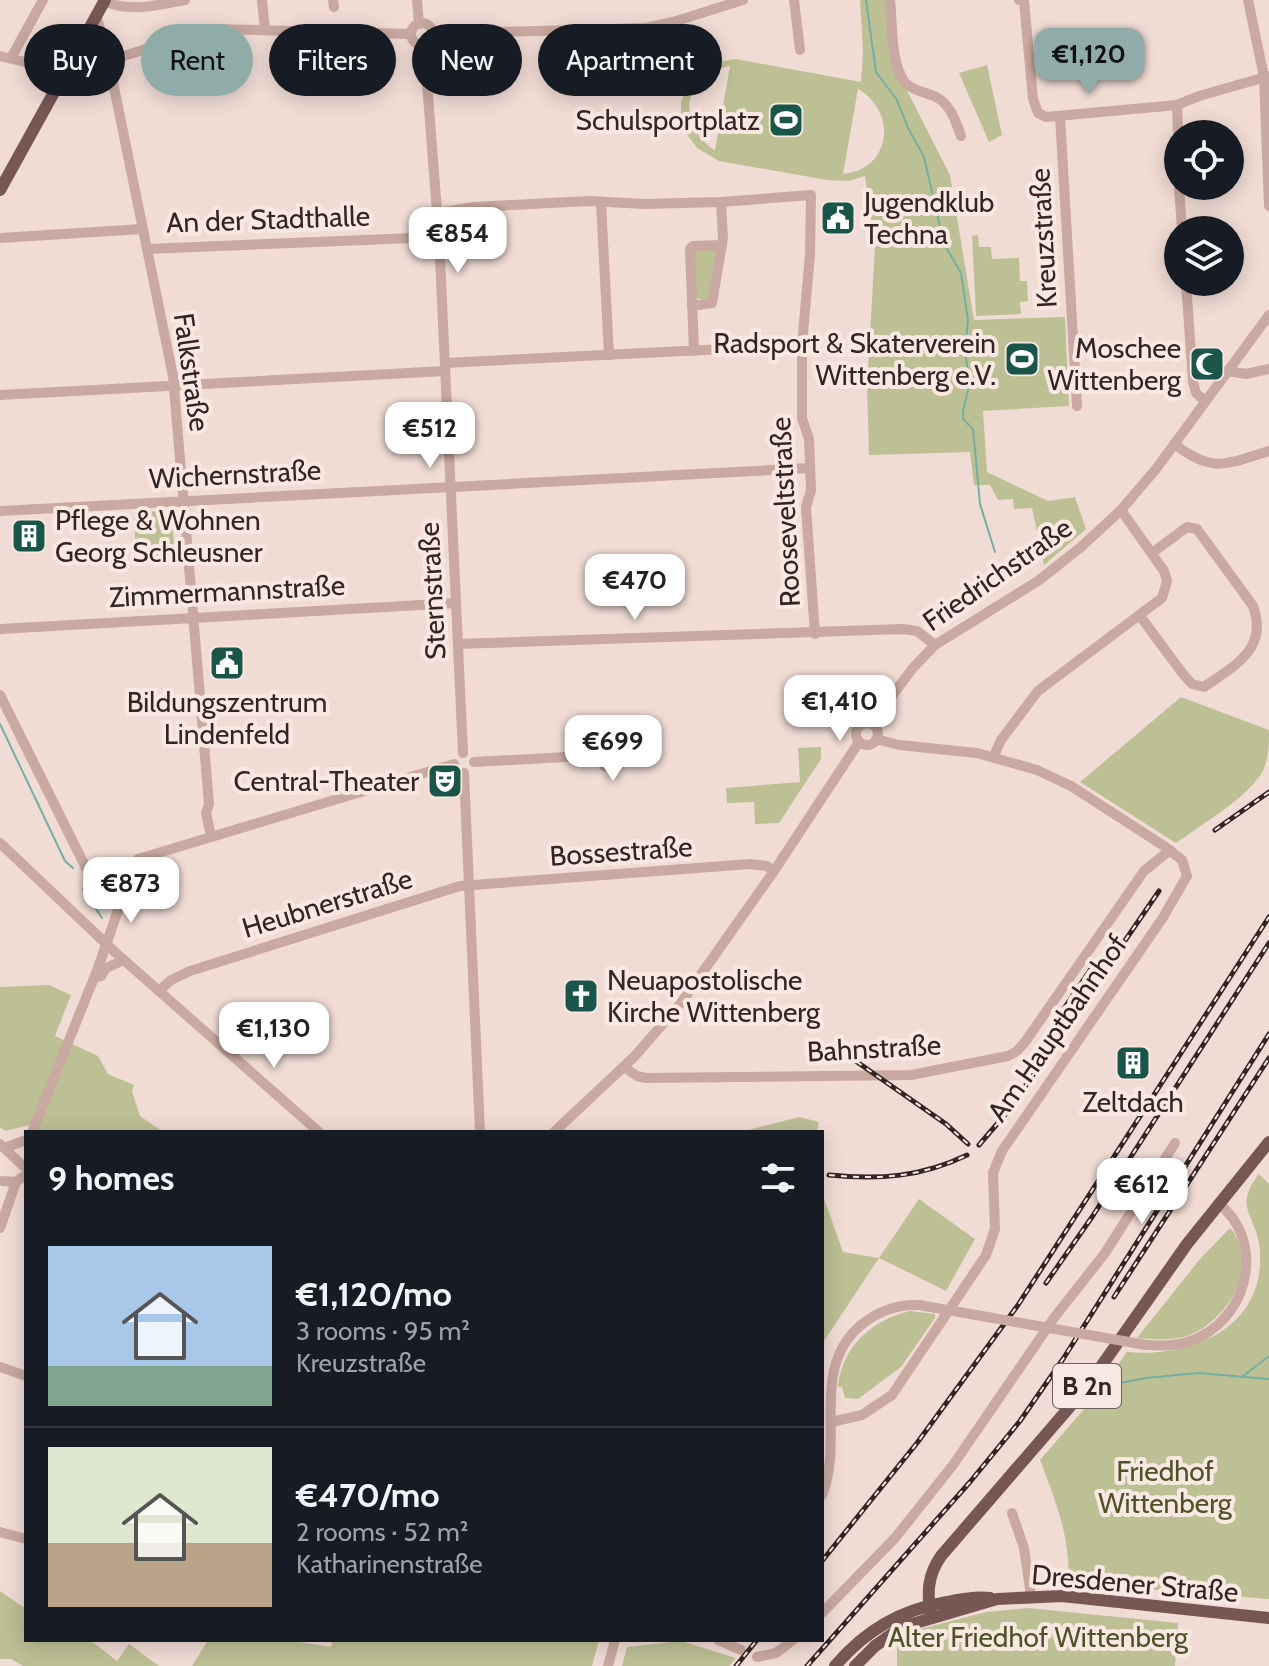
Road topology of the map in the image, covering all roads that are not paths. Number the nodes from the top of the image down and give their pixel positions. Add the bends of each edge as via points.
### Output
1 (43, 0) edge
2 (185, 0) edge
3 (262, 0) edge
4 (417, 0) edge
5 (743, 0) edge
6 (794, 0) edge
7 (890, 0) edge
8 (1019, 0) edge
9 (1248, 0) edge
10 (104, 1) edge
11 (96, 15) junction
12 (91, 24) edge
13 (98, 24) edge
14 (419, 24) edge
15 (265, 30) junction
16 (522, 31) edge
17 (411, 34) edge
18 (800, 50) dead end
19 (125, 56) edge
20 (5, 57) edge
21 (1266, 77) edge
22 (52, 96) edge
23 (115, 96) edge
24 (428, 96) edge
25 (1177, 105) junction
26 (1060, 116) junction
27 (1178, 120) edge
28 (961, 136) dead end
29 (0, 190) edge
30 (721, 202) junction
31 (601, 203) junction
32 (1269, 206) edge
33 (438, 213) junction
34 (142, 229) junction
35 (439, 237) junction
36 (0, 238) edge
37 (722, 245) junction
38 (147, 249) junction
39 (1187, 296) edge
40 (692, 306) junction
41 (1269, 315) edge
42 (802, 345) junction
43 (694, 351) junction
44 (609, 355) junction
45 (445, 367) junction
46 (1269, 369) edge
47 (1227, 371) junction
48 (174, 386) junction
49 (0, 395) edge
50 (1205, 401) junction
51 (1077, 406) dead end
52 (1174, 444) junction
53 (1269, 451) edge
54 (809, 468) junction
55 (451, 486) junction
56 (183, 501) junction
57 (1121, 510) junction
58 (0, 511) edge
59 (1152, 553) junction
60 (456, 603) junction
61 (1140, 616) junction
62 (193, 617) junction
63 (0, 629) edge
64 (815, 634) junction
65 (458, 644) junction
66 (935, 645) junction
67 (0, 695) edge
68 (871, 724) junction
69 (876, 739) junction
70 (859, 742) junction
71 (463, 753) junction
72 (602, 755) dead end
73 (994, 756) junction
74 (474, 762) junction
75 (454, 764) junction
76 (464, 773) junction
77 (211, 836) junction
78 (0, 843) edge
79 (1170, 850) junction
80 (132, 869) junction
81 (774, 871) junction
82 (469, 885) junction
83 (106, 944) junction
84 (124, 960) junction
85 (94, 977) junction
86 (159, 991) junction
87 (624, 1067) junction
88 (33, 1130) edge
89 (317, 1130) edge
90 (480, 1130) edge
91 (556, 1130) edge
92 (24, 1140) edge
93 (1269, 1142) edge
94 (1175, 1143) dead end
95 (2, 1146) edge
96 (23, 1173) edge
97 (2, 1181) edge
98 (1218, 1203) junction
99 (0, 1228) edge
100 (0, 1367) edge
101 (24, 1375) edge
102 (831, 1422) junction
103 (824, 1488) edge
104 (1012, 1513) dead end
105 (0, 1532) edge
106 (24, 1538) edge
107 (1031, 1596) junction
108 (824, 1611) edge
109 (930, 1611) junction
110 (1269, 1618) edge
111 (614, 1642) edge
112 (723, 1642) edge
113 (790, 1642) edge
114 (741, 1650) dead end
115 (757, 1657) dead end
116 (608, 1666) edge
117 (835, 1666) edge
118 (855, 1666) edge

1 - 20 street
2 - 10 street via 143,7
3 - 15 street
4 - 14 street
5 - 16 street via 645,28
6 - 18 street
7 - 28 street via 903,79 947,106
8 - 26 street via 1024,1 1035,107 1046,117
9 - 21 street
10 - 11 main road
11 - 12 main road
11 - 13 street, Falkstraße
15 - 17 street via 335,25
15 - 19 street via 207,30
21 - 25 street
21 - 32 street
22 - 29 main road
23 - 34 street, Falkstraße
24 - 33 street, Sternstraße
25 - 26 street
25 - 27 street
26 - 51 street, Kreuzstraße
30 - 31 street
30 - 37 street
30 - 42 street, Rooseveltstraße via 811,195
31 - 33 street
31 - 44 street
33 - 35 street, Sternstraße
34 - 36 street
34 - 38 street, Falkstraße
35 - 38 street, An der Stadthalle
35 - 45 street, Sternstraße
37 - 40 street via 712,303
37 - 40 street via 690,249
38 - 48 street, Falkstraße
39 - 50 street via 1193,382
40 - 43 street
41 - 47 street, Friedrichstraße
42 - 43 street
42 - 54 street, Rooseveltstraße via 802,418 809,439
43 - 44 street
44 - 45 street
45 - 48 street
45 - 55 street, Sternstraße
46 - 47 street
47 - 50 street, Friedrichstraße
48 - 49 street
48 - 56 street, Falkstraße
50 - 52 street, Friedrichstraße
52 - 53 street via 1212,465
52 - 57 street, Friedrichstraße
54 - 55 street, Wichernstraße
54 - 64 street, Rooseveltstraße via 806,507
55 - 56 street, Wichernstraße
55 - 60 street, Sternstraße
56 - 58 street, Wichernstraße
56 - 62 street, Falkstraße
57 - 59 street
57 - 66 street, Friedrichstraße via 1038,581
59 - 61 street via 1164,571 1165,591
59 - 61 street via 1187,527 1197,529 1253,606 1258,619 1253,648 1204,687 1192,684
60 - 62 street, Zimmermannstraße
60 - 65 street, Sternstraße
61 - 73 street via 1038,691
62 - 63 street, Zimmermannstraße
62 - 77 street, Falkstraße
64 - 65 street
64 - 66 street via 909,629
65 - 71 street, Sternstraße
66 - 68 street, Friedrichstraße
67 - 80 street via 90,872
68 - 69 street
68 - 70 street, Friedrichstraße via 858,727
69 - 70 street
69 - 73 street
70 - 81 street, Friedrichstraße
71 - 74 street
71 - 75 street
72 - 74 street
73 - 79 street via 1061,781
74 - 76 street
75 - 76 street
75 - 77 street
76 - 82 street
77 - 80 street via 138,859
78 - 83 street
79 - 87 street, Bahnstraße via 1144,871 1025,1042 1008,1056 886,1076 646,1078
79 - 102 street, Am Hauptbahnhof via 1186,868 1184,884 998,1159 992,1180 994,1234 986,1255 892,1395 862,1415
80 - 83 street
81 - 82 street, Bossestraße via 750,864
81 - 87 street, Friedrichstraße via 681,1003
82 - 86 street, Heubnerstraße via 181,974
82 - 90 street
83 - 84 street
83 - 85 street
84 - 85 street
84 - 86 street
85 - 88 street
86 - 89 street
87 - 91 street, Friedrichstraße
92 - 95 street
93 - 98 main road, B 2n
94 - 108 street via 1105,1253 961,1455 895,1538
95 - 96 street
96 - 97 street
96 - 99 street
98 - 102 street, bridge via 1234,1218 1245,1242 1247,1268 1239,1295 1223,1319 1199,1338 1146,1345 919,1305 897,1307 876,1314 846,1342 831,1374
98 - 109 main road, B 2n via 1086,1388 941,1556 930,1576
100 - 101 street
102 - 103 street
104 - 107 street
105 - 106 street
107 - 109 main road, Dresdener Straße
107 - 110 main road, Dresdener Straße
109 - 117 main road via 908,1611 879,1625
109 - 118 main road via 890,1634
111 - 116 street
112 - 114 street
113 - 115 street via 776,1653

